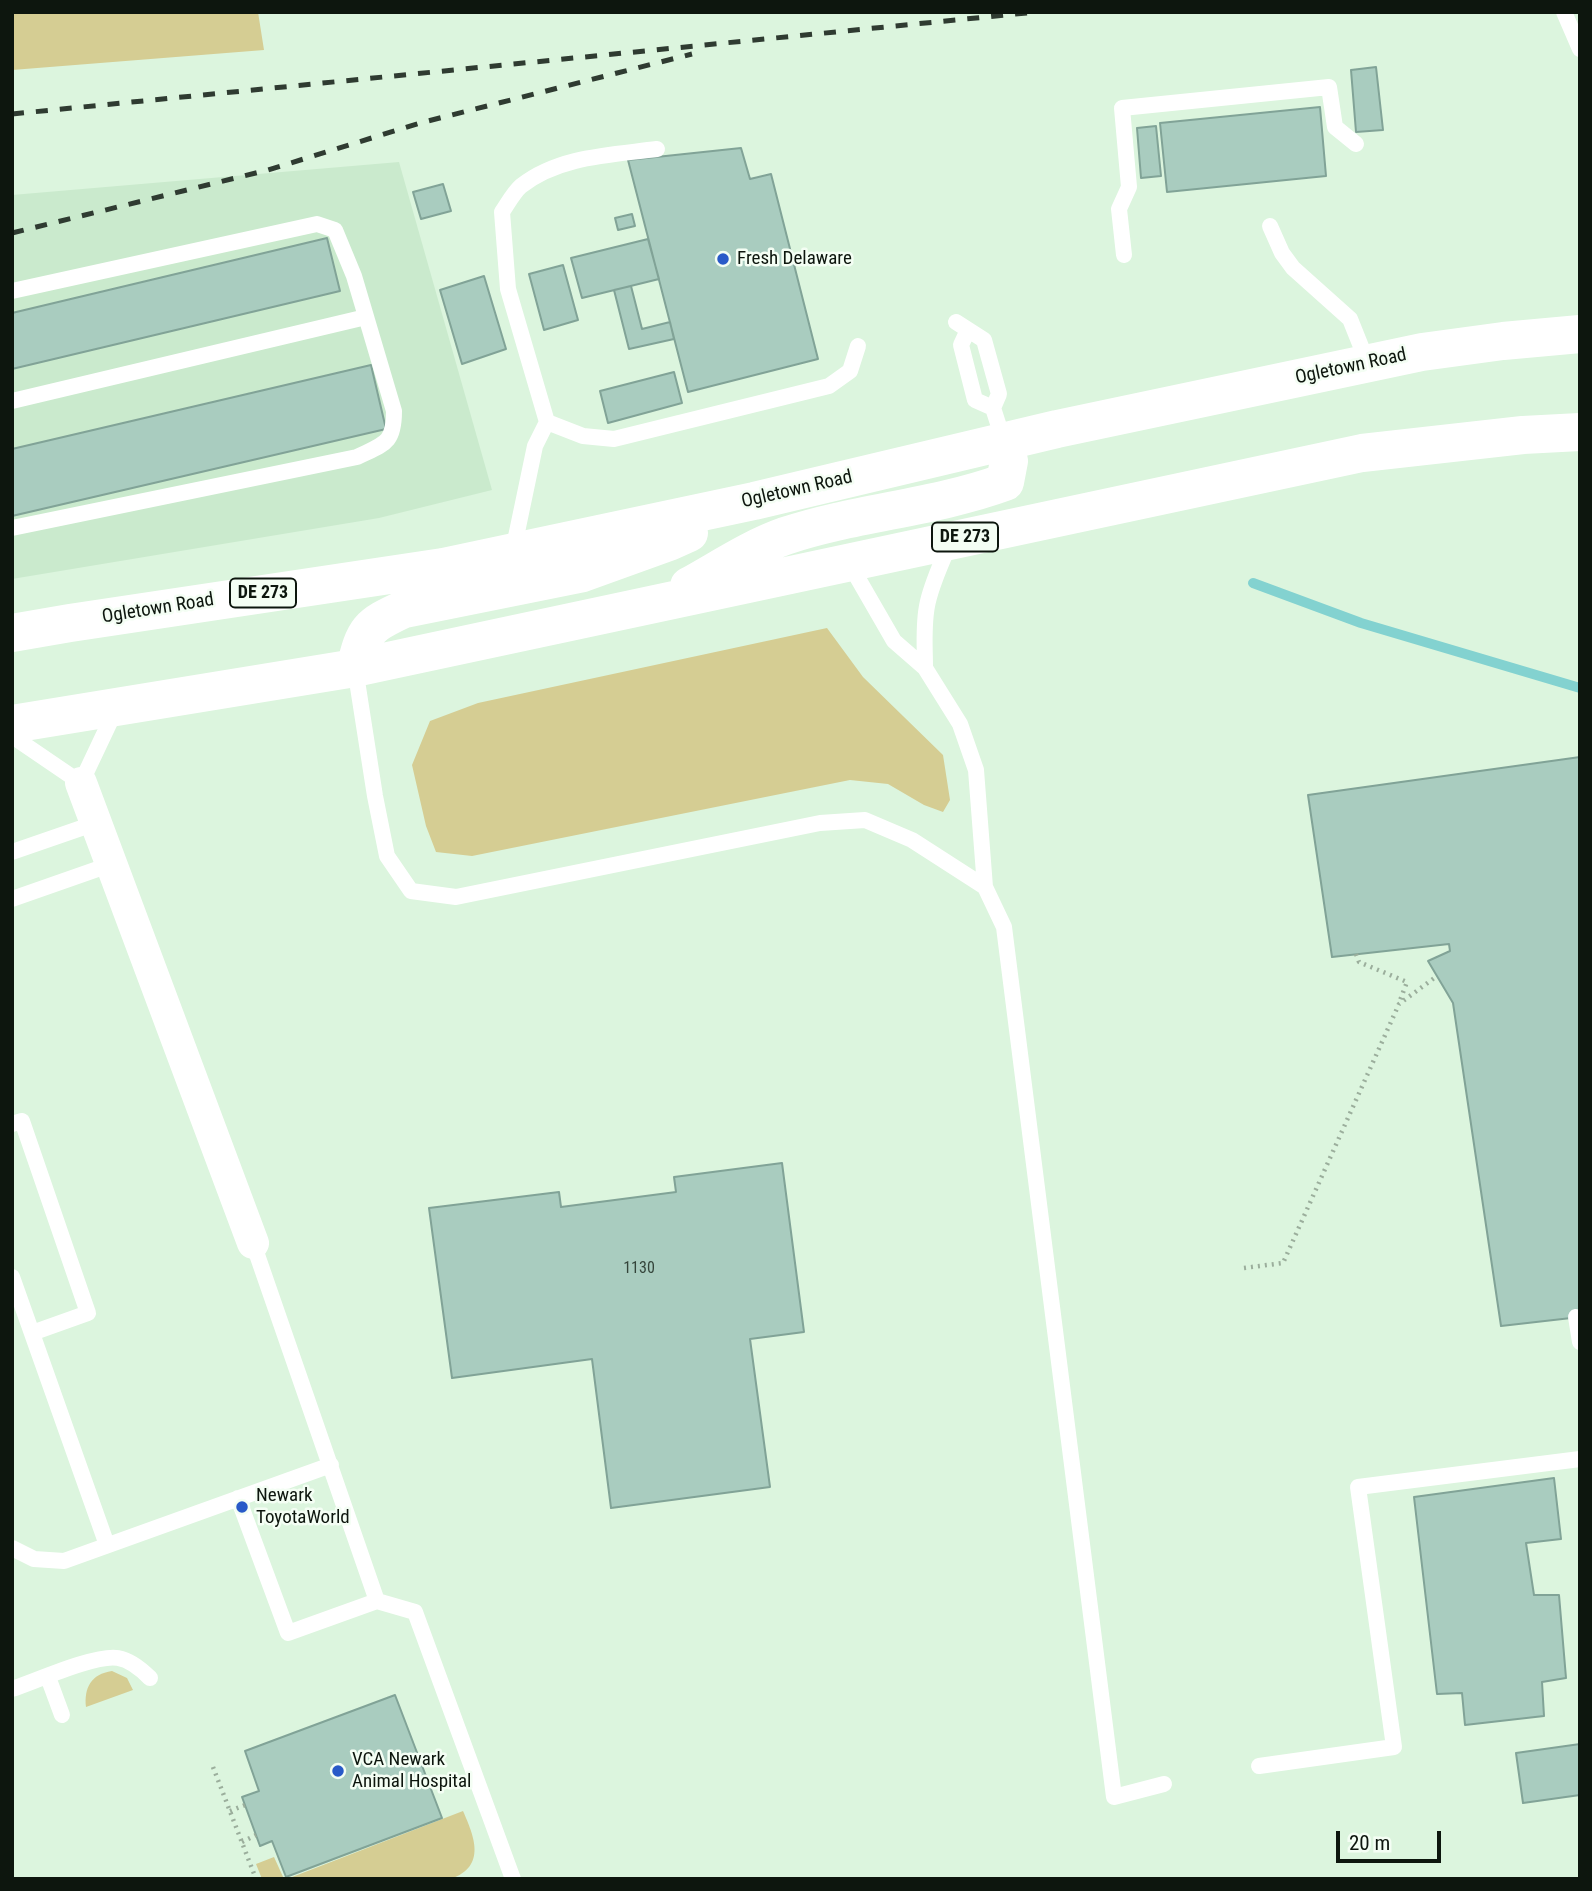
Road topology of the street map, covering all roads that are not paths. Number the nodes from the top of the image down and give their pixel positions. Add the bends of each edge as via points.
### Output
1 (1564, 12) edge
2 (1580, 49) edge
3 (1356, 144) dead end
4 (657, 149) dead end
5 (1270, 226) dead end
6 (1124, 255) dead end
7 (12, 291) edge
8 (366, 317) junction
9 (1580, 334) edge
10 (858, 346) dead end
11 (1368, 364) junction
12 (12, 401) edge
13 (547, 422) junction
14 (999, 425) junction
15 (1580, 432) edge
16 (754, 501) junction
17 (12, 528) edge
18 (951, 540) junction
19 (513, 552) junction
20 (849, 563) junction
21 (659, 604) junction
22 (12, 633) edge
23 (355, 668) junction
24 (925, 668) junction
25 (117, 706) junction
26 (12, 724) edge
27 (12, 736) edge
28 (81, 783) junction
29 (96, 823) junction
30 (12, 852) edge
31 (111, 864) junction
32 (985, 887) junction
33 (12, 899) edge
34 (12, 1124) edge
35 (253, 1243) joint
36 (12, 1277) edge
37 (1576, 1317) dead end
38 (32, 1333) junction
39 (1580, 1342) edge
40 (1580, 1459) edge
41 (331, 1465) junction
42 (238, 1498) junction
43 (107, 1545) junction
44 (12, 1548) edge
45 (377, 1601) junction
46 (48, 1677) junction
47 (150, 1678) dead end
48 (12, 1689) edge
49 (62, 1715) dead end
50 (1259, 1766) dead end
51 (1164, 1784) dead end
52 (513, 1879) edge

1 - 2 lane
3 - 6 lane via 1335,127 1329,87 1122,107 1129,187 1119,209
4 - 13 lane via 552,167 520,187 502,212 508,289
5 - 11 lane via 1293,268 1350,319
7 - 8 lane via 317,225 335,230
8 - 12 lane
8 - 17 lane via 394,411 394,430 383,444 357,457
9 - 11 main road, Ogletown Road / DE 273 via 1422,352
10 - 13 lane via 850,370 829,386 614,439 583,436
11 - 14 main road, Ogletown Road / DE 273
13 - 19 lane via 535,446
14 - 14 lane via 999,394 984,340 962,326 961,345 975,400
14 - 16 main road, Ogletown Road / DE 273
14 - 21 main road via 1009,461 1005,482 783,537
15 - 18 main road, DE 273 via 1362,453
16 - 19 main road, Ogletown Road / DE 273
16 - 23 main road via 670,542 583,573 404,609 363,635
18 - 20 main road, DE 273
18 - 24 lane via 927,604
19 - 22 main road, Ogletown Road / DE 273 via 443,567
20 - 21 main road, DE 273
20 - 24 lane via 894,640
21 - 23 main road, DE 273
23 - 25 main road, DE 273
23 - 32 lane via 387,856 411,891 456,897 820,823 865,820 912,840
24 - 32 lane via 960,724 976,770
25 - 26 main road, DE 273
25 - 28 lane
27 - 28 lane
28 - 29 street
29 - 30 lane
29 - 31 street
31 - 33 lane
31 - 35 street
32 - 51 lane via 1004,928 1114,1797
34 - 38 lane via 22,1121 88,1313
35 - 41 lane
36 - 38 lane
37 - 39 lane
38 - 43 lane
40 - 50 lane via 1358,1487 1394,1747
41 - 42 lane
41 - 45 lane
42 - 43 lane
42 - 45 lane via 288,1633
43 - 44 lane via 64,1561 34,1559
45 - 52 lane via 415,1612
46 - 47 lane via 92,1661 118,1658
46 - 48 lane
46 - 49 lane

